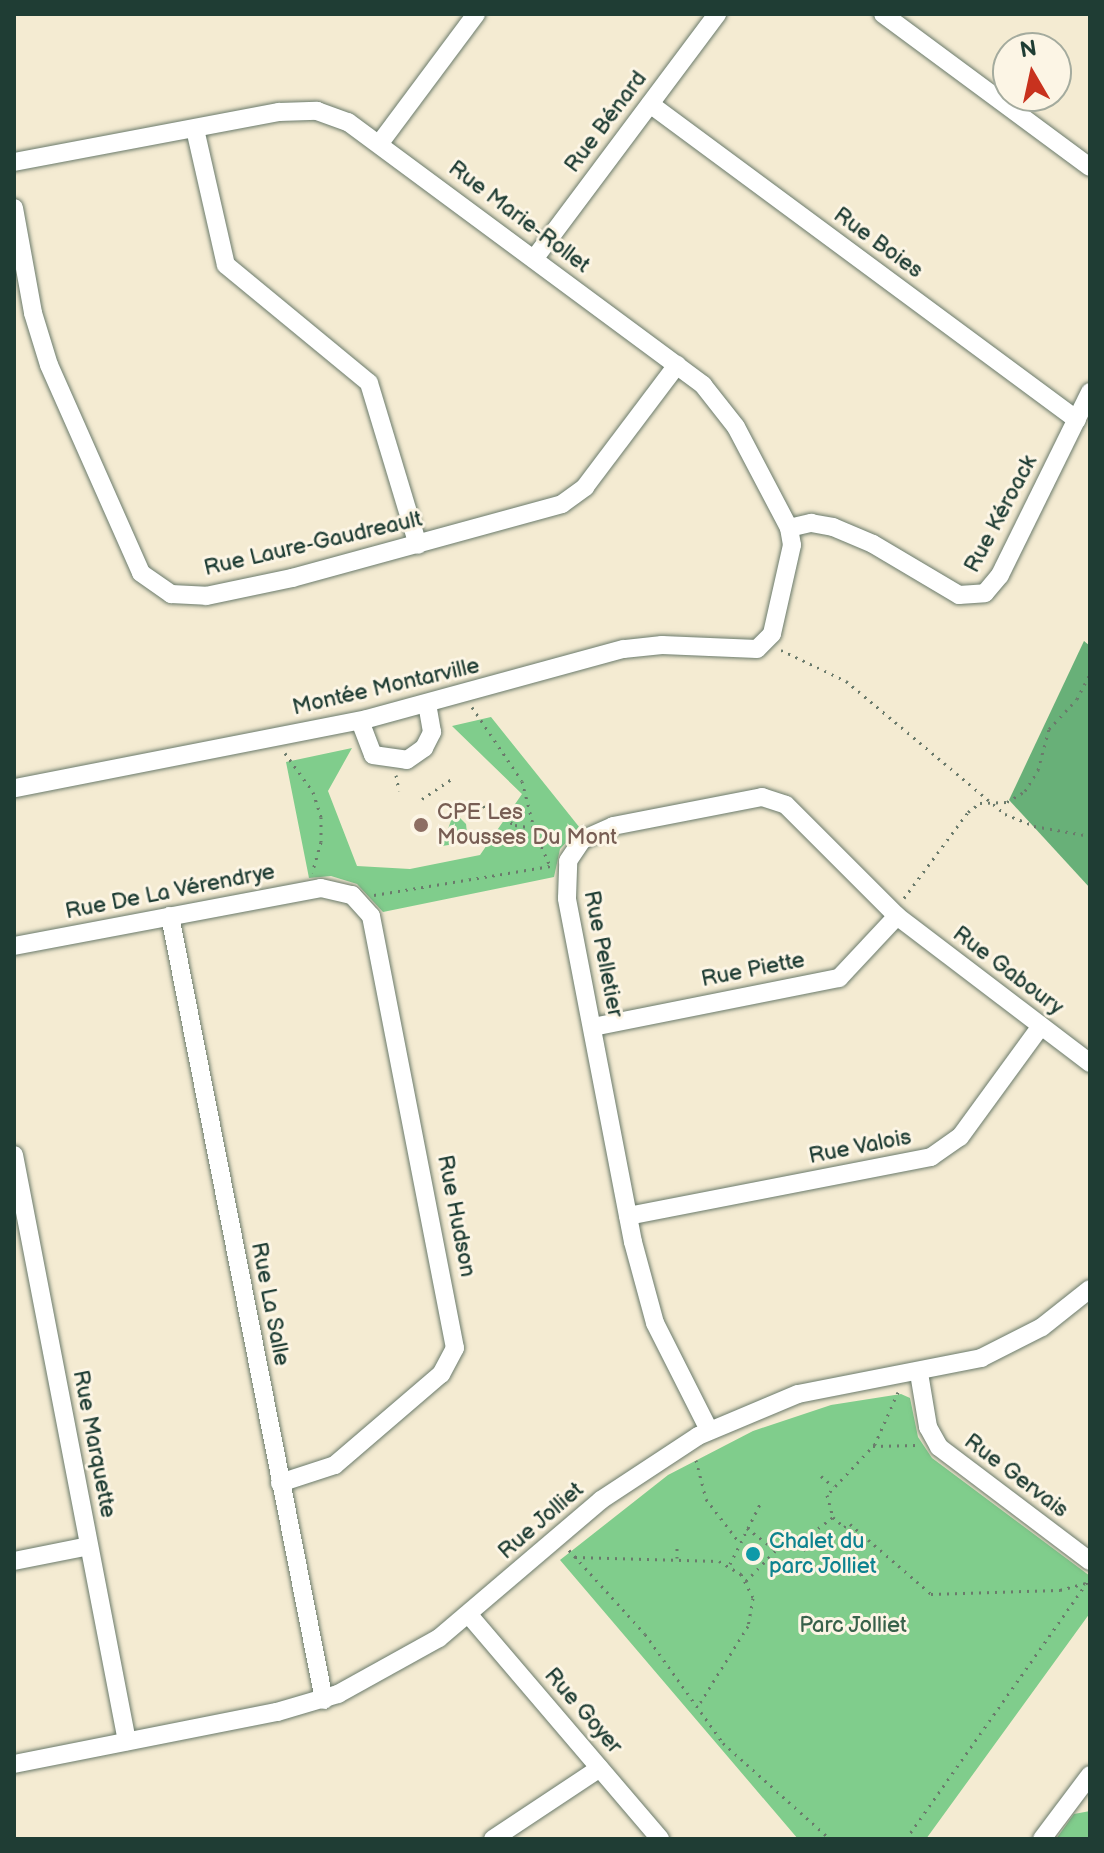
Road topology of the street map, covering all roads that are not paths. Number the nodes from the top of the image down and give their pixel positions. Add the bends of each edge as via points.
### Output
1 (476, 14) edge
2 (717, 14) edge
3 (883, 14) edge
4 (650, 104) junction
5 (195, 129) junction
6 (380, 143) junction
7 (14, 162) edge
8 (1090, 167) edge
9 (14, 208) edge
10 (534, 259) junction
11 (33, 313) junction
12 (14, 316) edge
13 (677, 365) junction
14 (1090, 392) edge
15 (1077, 420) junction
16 (789, 528) junction
17 (418, 545) junction
18 (427, 704) junction
19 (360, 721) junction
20 (14, 788) edge
21 (362, 903) joint
22 (170, 916) junction
23 (897, 916) junction
24 (14, 946) edge
25 (1041, 1026) junction
26 (593, 1027) junction
27 (1090, 1063) edge
28 (14, 1155) edge
29 (628, 1216) junction
30 (1086, 1300) edge
31 (919, 1373) junction
32 (709, 1430) junction
33 (280, 1483) junction
34 (89, 1546) junction
35 (14, 1561) edge
36 (1090, 1561) edge
37 (469, 1615) junction
38 (324, 1700) junction
39 (127, 1741) junction
40 (14, 1764) edge
41 (600, 1768) junction
42 (1087, 1786) edge
43 (493, 1839) edge
44 (660, 1839) edge
45 (1042, 1839) edge

1 - 6 street
2 - 4 street, Rue Bénard
3 - 8 street
4 - 10 street, Rue Bénard
4 - 15 street, Rue Boies
5 - 6 street, Rue Marie-Rollet via 303,110 341,118
5 - 7 street, Rue Marie-Rollet
5 - 17 street via 226,265 369,383
6 - 10 street, Rue Marie-Rollet
9 - 11 street, Rue Laure-Gaudreault
10 - 13 street, Rue Marie-Rollet
11 - 12 street
11 - 17 street, Rue Laure-Gaudreault via 49,365 124,536 141,573 158,589 206,596
13 - 16 street, Rue Marie-Rollet via 703,385 729,417
13 - 17 street, Rue Laure-Gaudreault via 572,499
14 - 15 street, Rue Kéroack
15 - 16 street, Rue Kéroack via 1000,575 980,595 959,595 873,544 833,527 811,523
16 - 18 street, Montée Montarville via 791,554 767,644 748,650 673,645 623,649
18 - 19 street, Montée Montarville
18 - 19 street via 432,732 424,748 407,760 389,762 373,755
19 - 20 street, Montée Montarville
21 - 22 street, Rue De La Vérendrye via 336,889 314,889
21 - 33 street, Rue Hudson via 379,938 455,1348 441,1374 335,1465
22 - 24 street, Rue De La Vérendrye
22 - 33 street, Rue La Salle
23 - 25 street, Rue Gaboury
23 - 26 street, Rue Piette via 839,978
23 - 26 street, Rue Pelletier via 786,805 762,797 606,828 582,840 559,866
25 - 27 street, Rue Gaboury
25 - 29 street, Rue Valois via 960,1137 931,1157
26 - 29 street, Rue Pelletier
28 - 34 street, Rue Marquette
29 - 32 street, Rue Pelletier via 655,1323
30 - 31 street, Rue Jolliet via 1005,1349
31 - 32 street, Rue Jolliet via 798,1394
31 - 36 street, Rue Gervais via 935,1442
32 - 37 street, Rue Jolliet via 601,1500
33 - 38 street, Rue La Salle
34 - 35 street
34 - 39 street, Rue Marquette
37 - 38 street, Rue Jolliet via 397,1665
37 - 41 street, Rue Goyer
38 - 39 street, Rue Jolliet
39 - 40 street, Rue Jolliet
41 - 43 street
41 - 44 street, Rue Goyer
42 - 45 street

